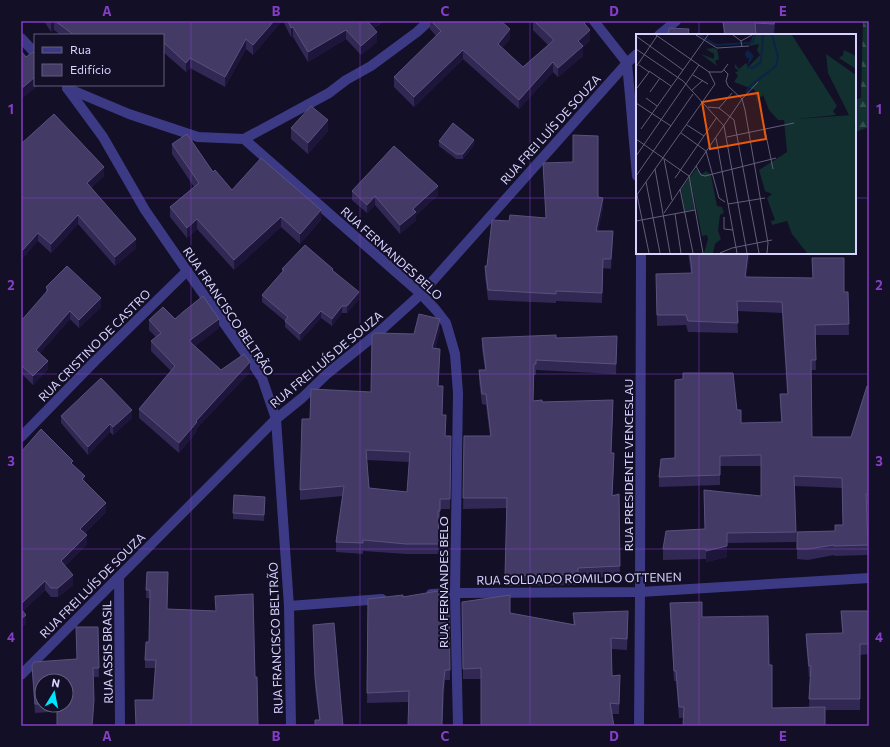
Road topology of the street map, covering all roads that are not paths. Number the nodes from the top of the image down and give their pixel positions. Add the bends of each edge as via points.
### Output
1 (429, 21) edge
2 (594, 21) edge
3 (676, 21) edge
4 (660, 34) edge
5 (21, 38) edge
6 (34, 53) edge
7 (636, 55) edge
8 (627, 63) junction
9 (66, 86) edge
10 (244, 139) junction
11 (636, 162) edge
12 (641, 254) edge
13 (187, 271) junction
14 (421, 294) junction
15 (276, 418) junction
16 (21, 437) edge
17 (119, 578) junction
18 (869, 578) edge
19 (455, 592) junction
20 (640, 592) junction
21 (423, 595) edge
22 (392, 598) edge
23 (290, 606) junction
24 (21, 675) edge
25 (120, 726) edge
26 (291, 726) edge
27 (458, 726) edge
28 (639, 726) edge

1 - 10 street via 371,66 329,93
2 - 8 street
3 - 4 street
5 - 6 street
7 - 8 street, RUA FREI LUÍS DE SOUZA
8 - 11 street
8 - 14 street, RUA FREI LUÍS DE SOUZA
9 - 10 street via 129,114 198,137
9 - 13 street, RUA FRANCISCO BELTRÃO via 104,137 145,210
10 - 14 street, RUA FERNANDES BELO
12 - 20 street, RUA PRESIDENTE VENCESLAU
13 - 15 street, RUA FRANCISCO BELTRÃO via 262,378
13 - 16 street, RUA CRISTINO DE CASTRO
14 - 15 street, RUA FREI LUÍS DE SOUZA
14 - 19 street, RUA FERNANDES BELO via 446,323 455,354 458,393
15 - 17 street, RUA FREI LUÍS DE SOUZA
15 - 23 street, RUA FRANCISCO BELTRÃO
17 - 24 street, RUA FREI LUÍS DE SOUZA
17 - 25 street, RUA ASSIS BRASIL
18 - 20 street, RUA SOLDADO ROMILDO OTTENEN
19 - 20 street, RUA SOLDADO ROMILDO OTTENEN
19 - 21 street, RUA SOLDADO ROMILDO OTTENEN
19 - 27 street, RUA FERNANDES BELO
20 - 28 street, RUA PRESIDENTE VENCESLAU
22 - 23 street
23 - 26 street, RUA FRANCISCO BELTRÃO

